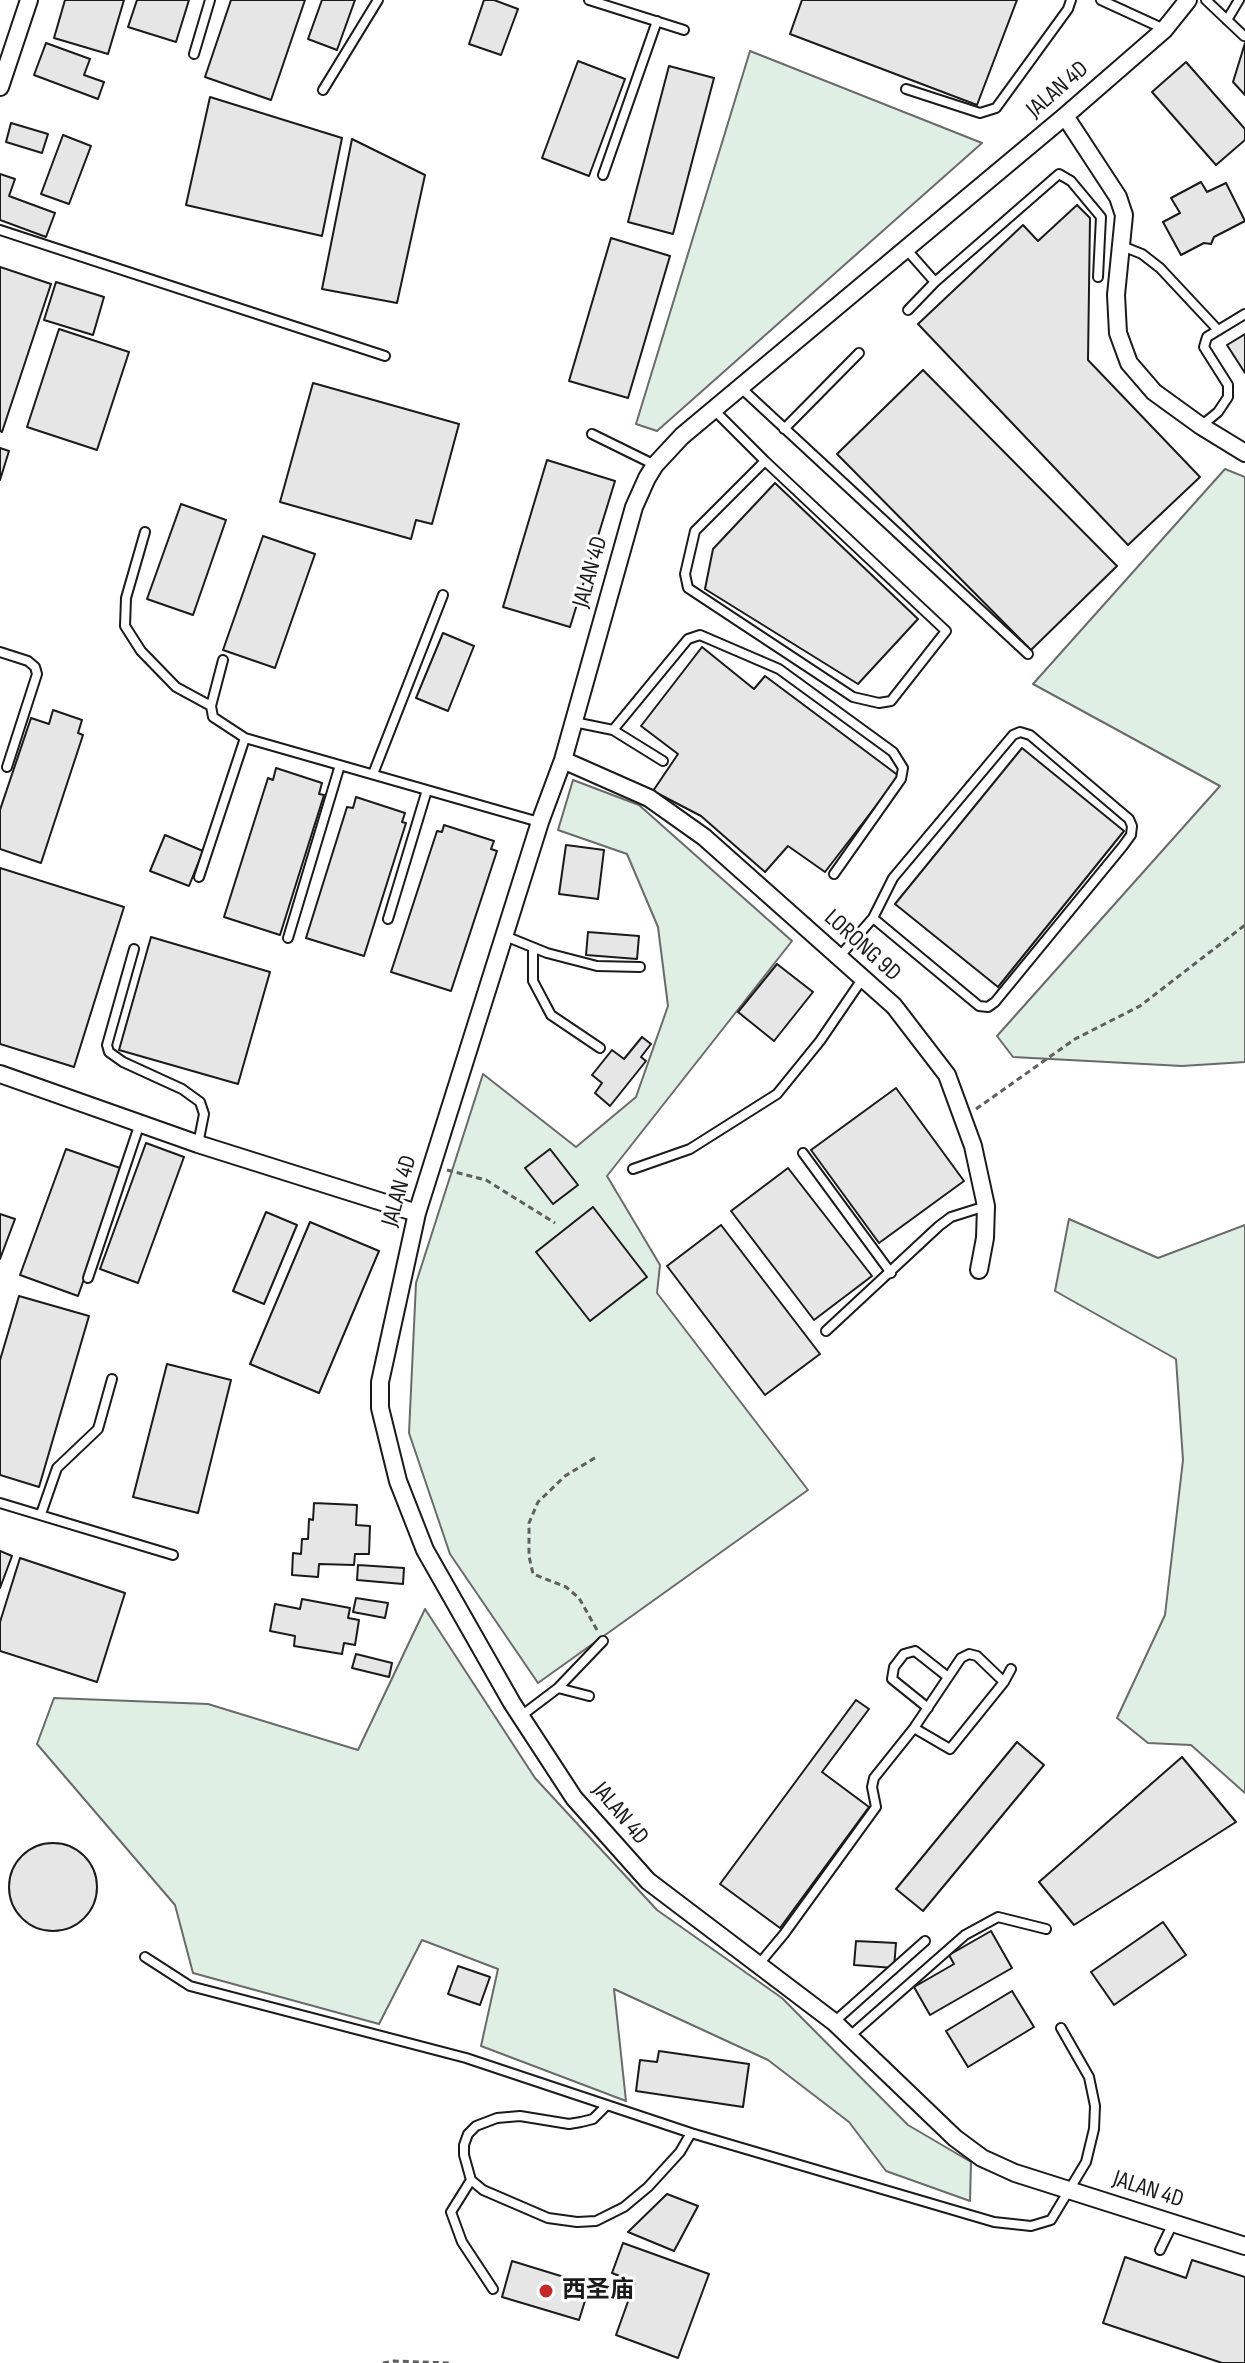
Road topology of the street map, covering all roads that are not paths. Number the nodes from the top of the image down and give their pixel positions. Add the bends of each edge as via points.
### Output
1 (29, 0) edge
2 (210, 0) edge
3 (378, 0) edge
4 (589, 0) edge
5 (1071, 0) edge
6 (1101, 0) edge
7 (1188, 0) edge
8 (1206, 0) edge
9 (1239, 0) edge
10 (1227, 20) junction
11 (657, 21) junction
12 (684, 30) dead end
13 (1164, 30) junction
14 (1244, 36) edge
15 (194, 54) dead end
16 (0, 87) edge
17 (906, 89) dead end
18 (323, 90) dead end
19 (1065, 116) junction
20 (603, 175) dead end
21 (0, 230) edge
22 (1121, 245) junction
23 (906, 249) junction
24 (1098, 277) dead end
25 (935, 282) junction
26 (908, 310) dead end
27 (1245, 314) edge
28 (1218, 330) junction
29 (859, 353) dead end
30 (385, 356) dead end
31 (740, 387) junction
32 (714, 410) junction
33 (1201, 426) junction
34 (784, 429) junction
35 (592, 434) dead end
36 (1245, 453) edge
37 (765, 461) junction
38 (655, 465) junction
39 (145, 532) dead end
40 (443, 595) dead end
41 (0, 652) edge
42 (1028, 654) dead end
43 (223, 660) dead end
44 (211, 706) junction
45 (574, 722) junction
46 (613, 730) junction
47 (245, 738) junction
48 (563, 760) junction
49 (663, 761) dead end
50 (340, 765) junction
51 (7, 767) dead end
52 (373, 774) junction
53 (427, 790) junction
54 (540, 822) junction
55 (834, 874) dead end
56 (199, 877) dead end
57 (873, 918) junction
58 (388, 919) dead end
59 (504, 936) junction
60 (288, 938) dead end
61 (533, 948) junction
62 (134, 949) dead end
63 (839, 957) junction
64 (640, 967) dead end
65 (863, 978) junction
66 (600, 1048) dead end
67 (0, 1075) edge
68 (140, 1123) junction
69 (198, 1144) junction
70 (803, 1153) dead end
71 (633, 1169) dead end
72 (986, 1206) junction
73 (417, 1213) junction
74 (979, 1270) dead end
75 (891, 1273) junction
76 (88, 1278) dead end
77 (826, 1331) dead end
78 (112, 1379) dead end
79 (0, 1503) edge
80 (41, 1514) junction
81 (173, 1555) dead end
82 (603, 1641) road end
83 (1011, 1669) dead end
84 (948, 1677) junction
85 (1004, 1682) junction
86 (558, 1688) junction
87 (589, 1696) dead end
88 (928, 1708) junction
89 (520, 1716) junction
90 (914, 1728) junction
91 (1046, 1929) dead end
92 (925, 1941) dead end
93 (145, 1957) dead end
94 (759, 1964) junction
95 (834, 2022) junction
96 (1061, 2028) dead end
97 (850, 2036) junction
98 (606, 2106) junction
99 (691, 2133) junction
100 (471, 2180) junction
101 (1070, 2190) junction
102 (1173, 2223) junction
103 (1245, 2246) edge
104 (1160, 2250) dead end
105 (493, 2289) dead end

1 - 16 street
2 - 15 lane
3 - 18 lane
4 - 11 lane
5 - 17 lane via 996,108 980,113
6 - 13 lane
7 - 13 street, JALAN 4D
8 - 10 lane
9 - 10 lane
10 - 14 lane
11 - 12 lane
11 - 20 lane
13 - 19 street, JALAN 4D
19 - 22 street via 1118,197 1124,215
19 - 23 street, JALAN 4D
21 - 30 lane
22 - 28 lane via 1160,268
22 - 33 street via 1118,333 1129,363 1154,392
23 - 25 lane
23 - 31 street, JALAN 4D
24 - 25 lane via 1101,217 1059,174
25 - 26 lane
27 - 28 lane
28 - 33 lane via 1207,337 1204,347 1228,385 1228,397
29 - 34 lane
31 - 32 street, JALAN 4D
31 - 34 lane
32 - 37 lane
32 - 38 street, JALAN 4D
33 - 36 street
34 - 42 lane
35 - 38 lane
37 - 37 lane via 695,531 685,574 688,588 853,697 891,701 946,631
38 - 45 street, JALAN 4D via 634,507
39 - 44 lane via 126,598 125,626 176,687
40 - 52 lane
41 - 51 lane via 28,661 37,674
43 - 44 lane
44 - 47 lane via 213,717
45 - 46 lane
45 - 48 street, JALAN 4D
46 - 49 lane
46 - 55 lane via 688,639 700,635 779,669 893,752 903,768 901,779
47 - 50 lane
47 - 56 lane
48 - 54 street, JALAN 4D
48 - 63 street, LORONG 9D via 660,805 704,837
50 - 52 lane
50 - 60 lane
52 - 53 lane
53 - 54 lane
53 - 58 lane
54 - 59 street, JALAN 4D
57 - 57 lane via 893,878 1020,732 1030,735 1132,826 1123,846 988,1007 979,1006
57 - 63 lane
59 - 61 lane
59 - 73 street, JALAN 4D
61 - 64 lane via 597,966
61 - 66 lane via 533,981 551,1015
62 - 69 lane via 109,1052 200,1102 204,1114
63 - 65 street, LORONG 9D
65 - 71 lane via 777,1094 690,1149
65 - 72 street, LORONG 9D via 894,1006 947,1075 973,1146
67 - 68 street
68 - 69 street
68 - 76 lane
69 - 73 street
70 - 75 lane
72 - 74 street, LORONG 9D
72 - 75 lane via 951,1217
73 - 89 street, JALAN 4D via 380,1382 380,1408 398,1481 425,1550
75 - 77 lane
78 - 80 lane via 98,1429 57,1468
79 - 80 lane
80 - 81 lane
82 - 86 lane
83 - 85 lane
84 - 85 lane via 969,1654
84 - 88 lane
84 - 88 lane via 915,1651 904,1654 894,1667 892,1679
85 - 90 lane via 950,1749
86 - 87 lane
86 - 89 lane
88 - 90 lane
89 - 94 street, JALAN 4D via 574,1798 648,1881
90 - 94 lane via 874,1778 876,1807
91 - 97 lane via 998,1917 965,1935
92 - 95 lane
93 - 98 lane via 190,1986 466,2058
94 - 95 street, JALAN 4D
95 - 97 street, JALAN 4D
96 - 101 lane via 1089,2077 1095,2106 1091,2147
97 - 101 street, JALAN 4D via 982,2158
98 - 99 lane
98 - 100 lane via 593,2119 569,2124 520,2116 476,2126 464,2145
99 - 100 lane via 648,2187 596,2221 548,2218
99 - 101 lane via 994,2222 1044,2224
100 - 105 lane via 451,2212 462,2242
101 - 102 street, JALAN 4D
102 - 103 street, JALAN 4D
102 - 104 lane

